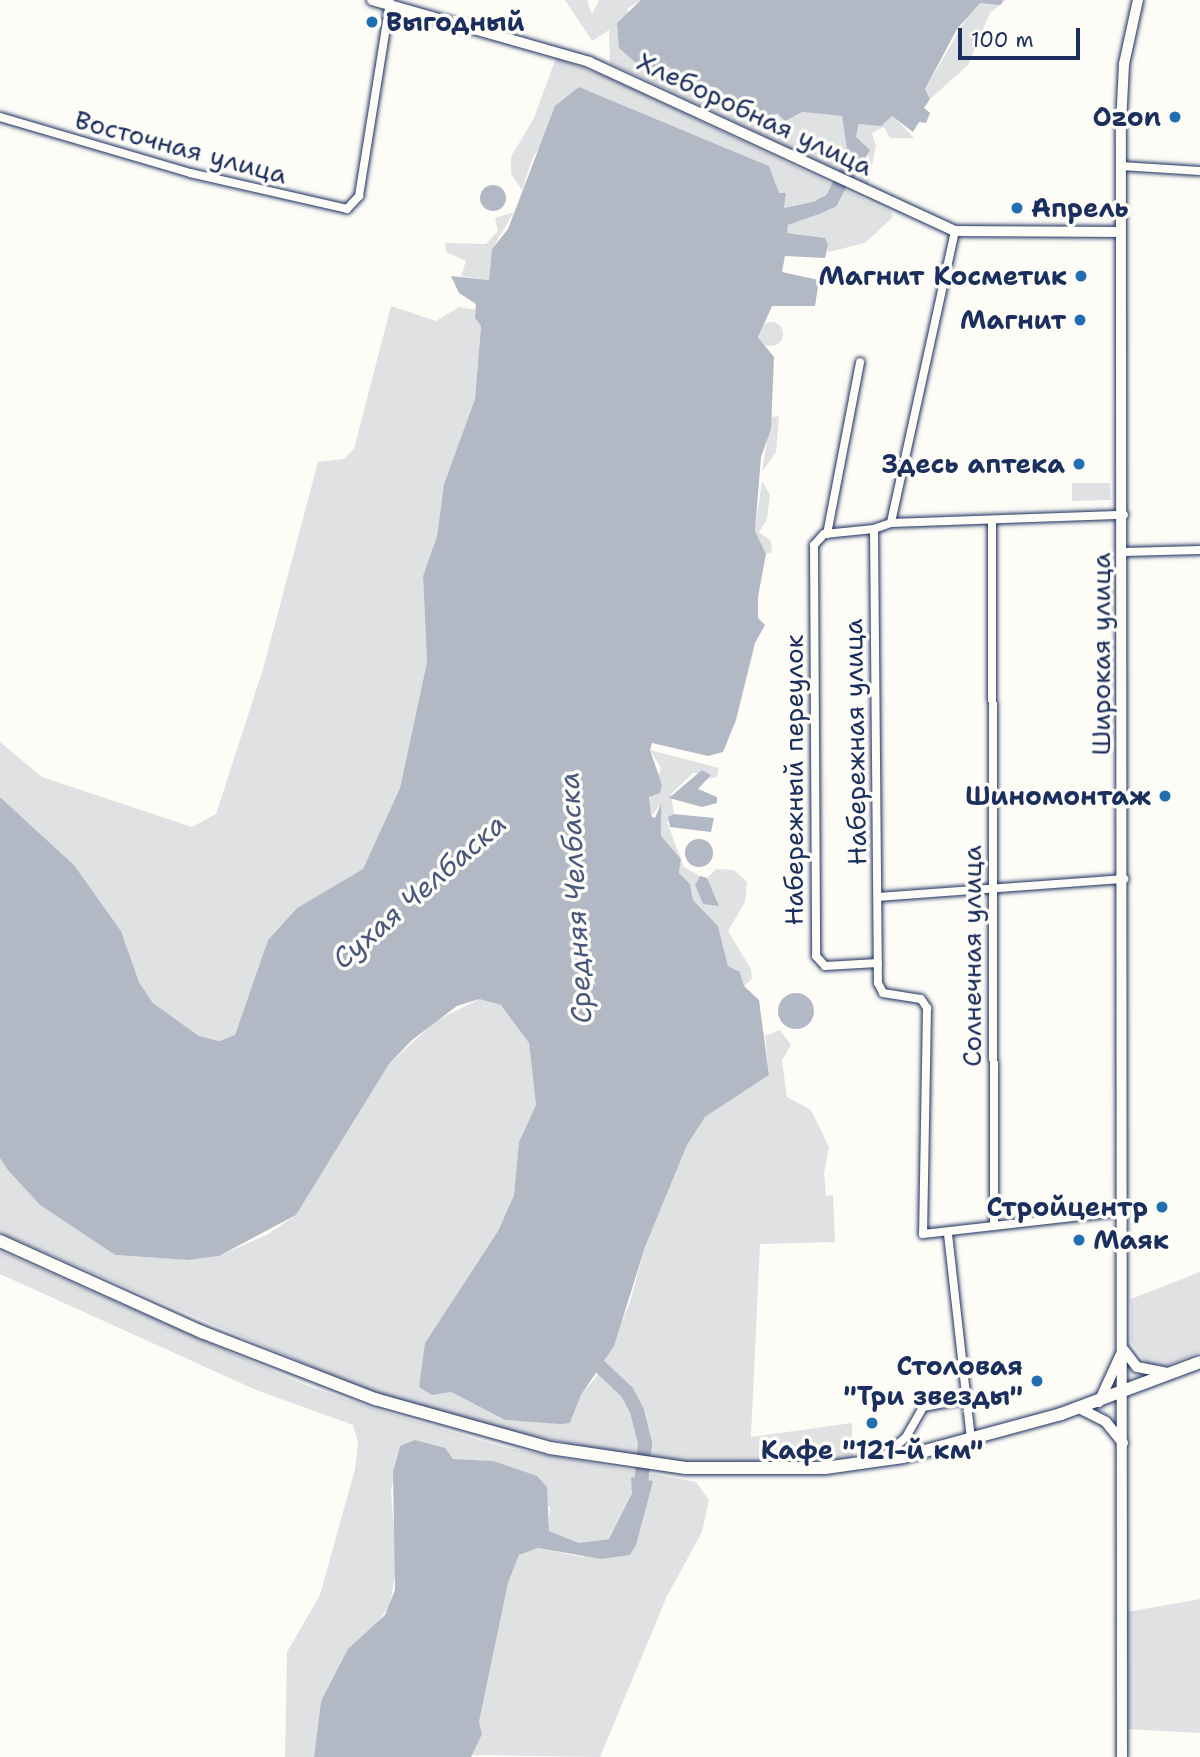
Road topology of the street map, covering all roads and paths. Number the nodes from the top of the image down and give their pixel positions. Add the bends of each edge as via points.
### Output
1 (372, 0) edge
2 (1138, 0) edge
3 (390, 3) edge
4 (0, 117) edge
5 (1121, 166) junction
6 (1200, 171) edge
7 (955, 231) junction
8 (1121, 232) junction
9 (860, 362) dead end
10 (1124, 514) junction
11 (992, 520) junction
12 (891, 523) junction
13 (874, 529) junction
14 (827, 534) junction
15 (1200, 550) edge
16 (1124, 552) junction
17 (1124, 879) junction
18 (993, 886) junction
19 (878, 897) junction
20 (877, 963) junction
21 (1124, 1211) junction
22 (994, 1223) junction
23 (948, 1234) junction
24 (0, 1241) edge
25 (1123, 1347) junction
26 (1200, 1362) edge
27 (1174, 1373) junction
28 (1123, 1394) junction
29 (966, 1399) junction
30 (1099, 1402) junction
31 (1079, 1408) junction
32 (971, 1440) junction
33 (1123, 1443) junction
34 (877, 1462) junction
35 (1122, 1757) edge

1 - 3 street, Хлеборобная улица
2 - 5 street, Широкая улица via 1123,76
3 - 4 street, Восточная улица via 359,195 352,207 203,177
3 - 7 street, Хлеборобная улица via 589,62
5 - 6 street
5 - 8 street, Широкая улица
7 - 8 street, Хлеборобная улица
7 - 12 street
8 - 10 street, Широкая улица
9 - 14 street
10 - 11 street
10 - 16 street, Широкая улица
11 - 12 street
11 - 18 street, Солнечная улица
12 - 13 street
13 - 14 street
13 - 19 street, Набережная улица
14 - 20 street, Набережный переулок via 817,538 816,956 825,965
15 - 16 street
16 - 17 street, Широкая улица
17 - 18 street
17 - 21 street, Широкая улица
18 - 19 street
18 - 22 street, Солнечная улица
19 - 20 street, Набережная улица
20 - 23 street, Набережная улица via 883,993 915,996 927,1008 923,1234
21 - 22 street
21 - 25 street, Широкая улица
22 - 23 street
23 - 29 street
24 - 34 main road via 331,1384 482,1432 686,1468 753,1471
25 - 27 street via 1137,1367
25 - 28 street, Широкая улица
25 - 30 street
26 - 27 main road
27 - 28 main road
28 - 30 main road
28 - 33 street, Широкая улица
29 - 32 street
29 - 34 street via 923,1407 906,1437
30 - 31 main road
31 - 32 main road
31 - 33 street via 1106,1422
32 - 34 main road
33 - 35 street, Широкая улица

